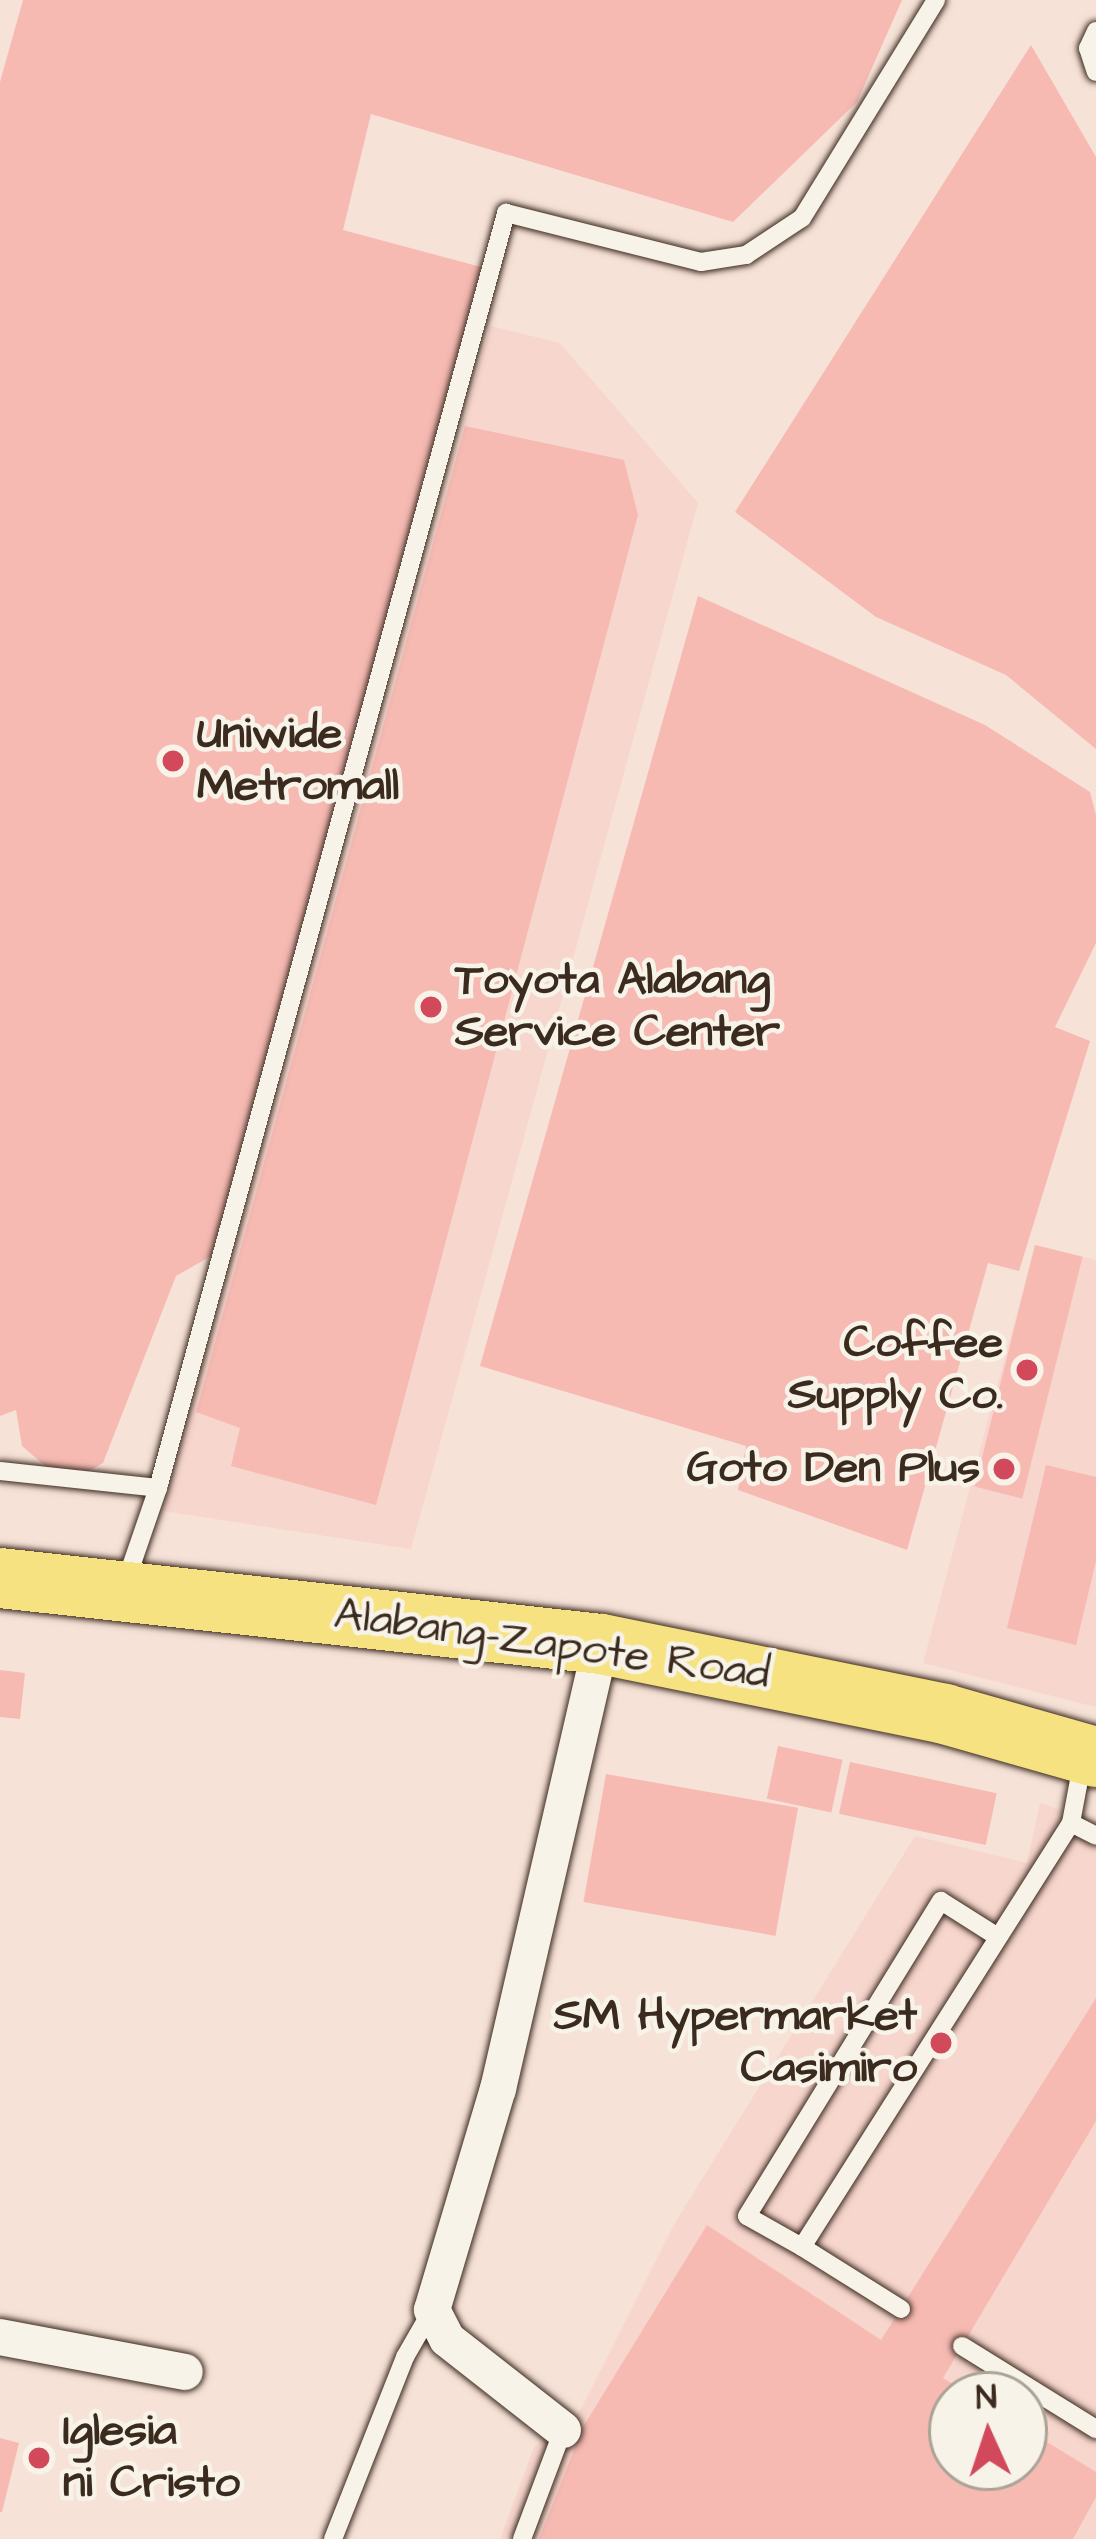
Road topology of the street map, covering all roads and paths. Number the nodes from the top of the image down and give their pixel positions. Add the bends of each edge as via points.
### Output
1 (936, 0) edge
2 (1096, 31) edge
3 (1096, 72) edge
4 (0, 1471) edge
5 (158, 1488) junction
6 (0, 1578) edge
7 (122, 1592) junction
8 (601, 1645) junction
9 (1090, 1755) edge
10 (1071, 1823) junction
11 (1096, 1836) edge
12 (998, 1937) junction
13 (802, 2247) junction
14 (901, 2308) dead end
15 (432, 2310) junction
16 (0, 2336) edge
17 (962, 2346) dead end
18 (184, 2372) dead end
19 (1096, 2429) edge
20 (563, 2430) joint
21 (334, 2539) edge
22 (522, 2539) edge

1 - 5 lane via 802,218 746,255 701,262 506,213
2 - 3 lane via 1088,48
4 - 5 lane
5 - 7 lane
6 - 7 highway, Alabang-Zapote Road
7 - 8 highway, Alabang-Zapote Road
8 - 9 highway, Alabang-Zapote Road via 761,1672
8 - 15 street via 498,2089
9 - 10 lane
10 - 11 lane
10 - 12 lane
12 - 13 lane
12 - 13 lane via 941,1901 747,2216
13 - 14 lane
15 - 20 street via 446,2338
15 - 21 lane via 405,2357
16 - 18 street
17 - 19 lane
20 - 22 lane

